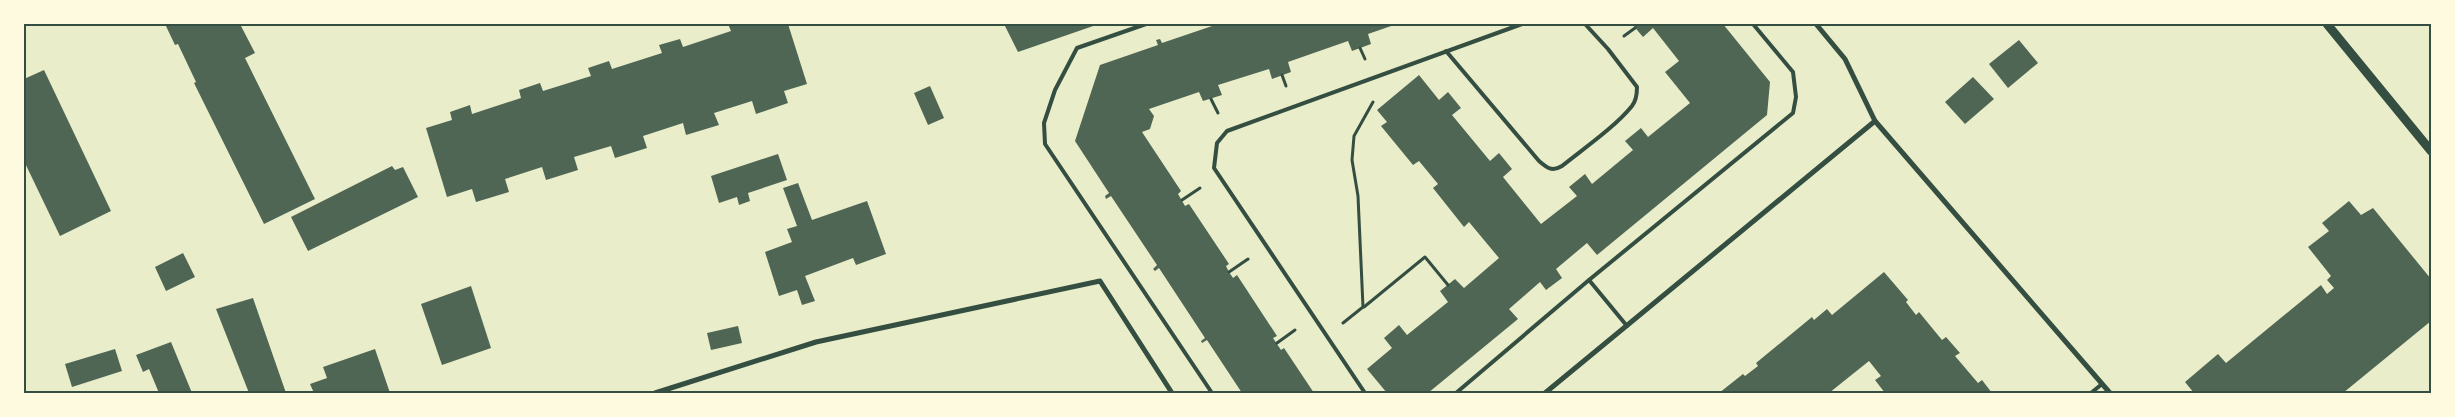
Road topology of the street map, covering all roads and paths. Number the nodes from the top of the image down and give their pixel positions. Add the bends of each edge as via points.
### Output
1 (1146, 24) edge
2 (1522, 24) edge
3 (1585, 24) edge
4 (1753, 24) edge
5 (1816, 24) edge
6 (2327, 24) edge
7 (1446, 51) junction
8 (1389, 72) junction
9 (1875, 121) junction
10 (2431, 151) edge
11 (1206, 185) dead end
12 (1182, 200) dead end
13 (1251, 257) dead end
14 (1230, 272) dead end
15 (1589, 280) junction
16 (1448, 285) dead end
17 (1363, 307) junction
18 (1627, 326) junction
19 (1298, 328) dead end
20 (1327, 336) junction
21 (1277, 343) dead end
22 (2102, 384) junction
23 (655, 393) edge
24 (1172, 393) edge
25 (1212, 393) edge
26 (1365, 393) edge
27 (1456, 393) edge
28 (1545, 393) edge
29 (2091, 393) edge
30 (2110, 393) edge

1 - 25 lane via 1077,48 1049,107 1044,123 1045,144
2 - 7 lane
3 - 7 lane via 1637,88 1637,96 1622,116 1555,170 1539,161
4 - 15 lane via 1793,72 1796,97 1793,113
5 - 9 street via 1845,59
6 - 10 street
7 - 8 lane
8 - 17 path via 1354,136 1352,160 1358,196
8 - 20 lane via 1227,131 1215,152 1214,168
9 - 18 street
9 - 22 street
11 - 12 path
13 - 14 path
15 - 18 lane
15 - 27 lane
16 - 17 path via 1425,257
17 - 20 path
18 - 28 street
19 - 21 path
20 - 26 lane
22 - 29 lane
22 - 30 street
23 - 24 street via 816,342 1100,281

